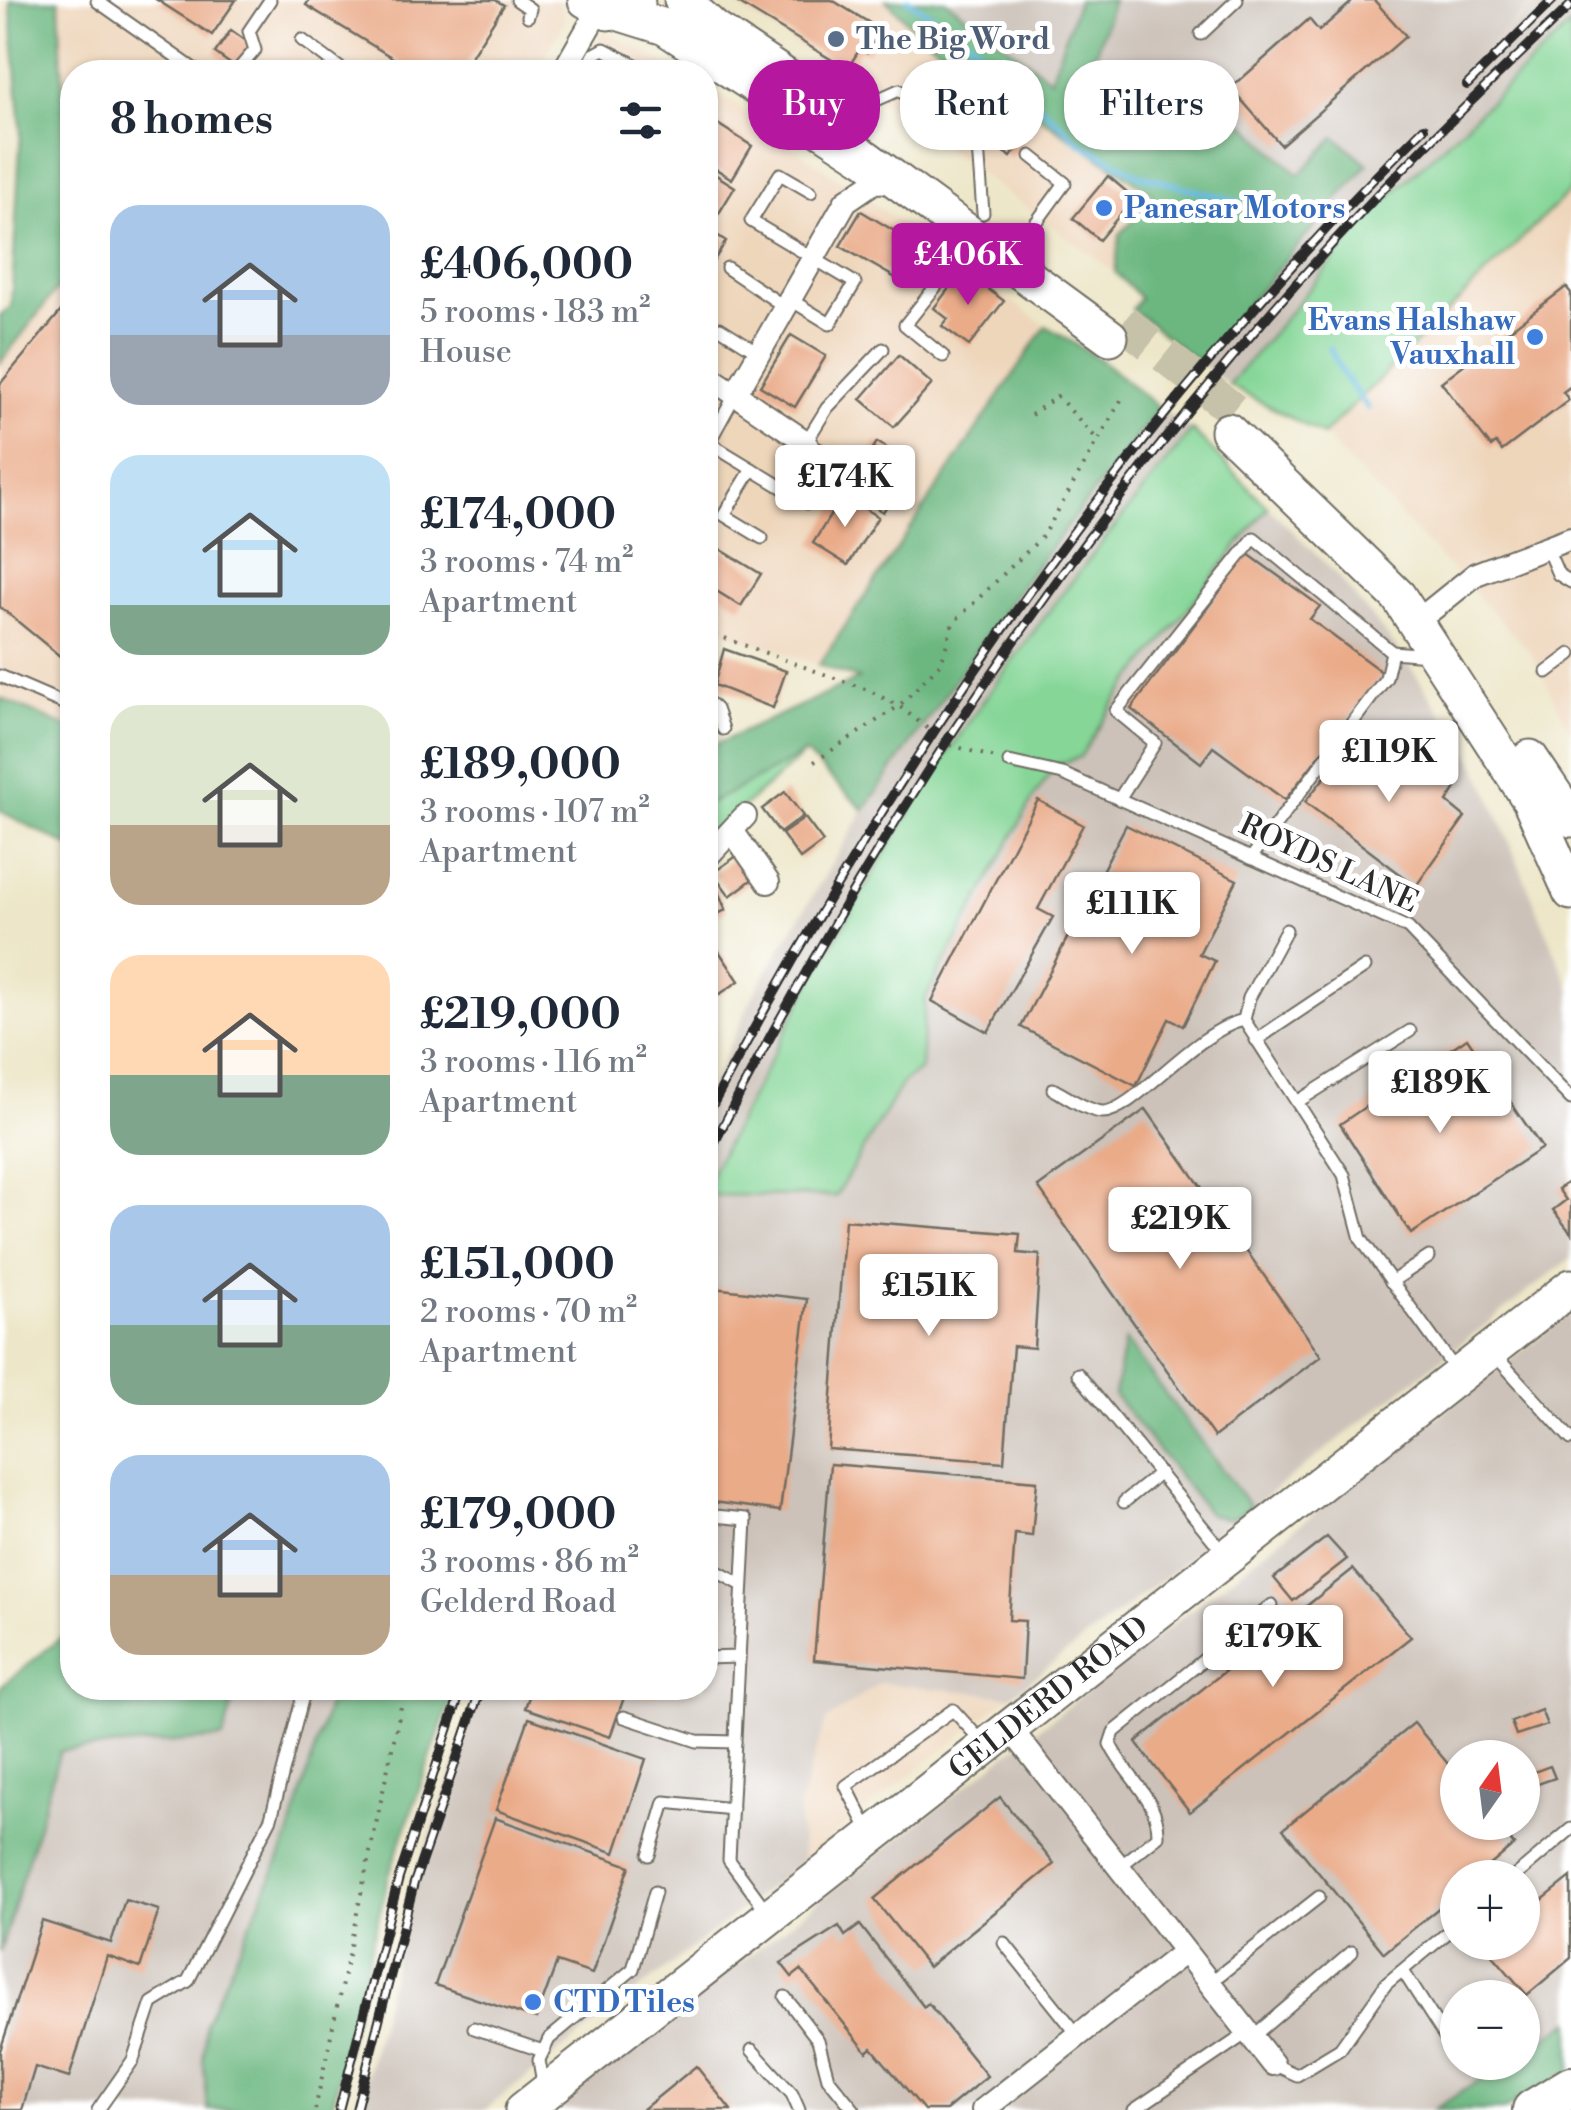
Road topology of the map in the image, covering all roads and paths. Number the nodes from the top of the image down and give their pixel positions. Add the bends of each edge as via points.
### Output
1 (270, 0) edge
2 (517, 0) edge
3 (682, 0) edge
4 (1237, 0) edge
5 (96, 2) edge
6 (611, 5) edge
7 (528, 16) dead end
8 (1201, 34) dead end
9 (302, 40) dead end
10 (181, 60) edge
11 (246, 60) edge
12 (329, 60) edge
13 (572, 60) edge
14 (590, 60) edge
15 (626, 60) edge
16 (714, 60) edge
17 (761, 60) edge
18 (718, 63) edge
19 (880, 144) edge
20 (978, 150) edge
21 (1032, 156) dead end
22 (897, 181) junction
23 (811, 192) dead end
24 (980, 224) junction
25 (1022, 242) junction
26 (814, 257) junction
27 (728, 268) dead end
28 (788, 303) junction
29 (720, 328) dead end
30 (883, 349) dead end
31 (758, 352) junction
32 (942, 356) dead end
33 (718, 383) edge
34 (1124, 394) dead end
35 (736, 395) junction
36 (1031, 415) dead end
37 (718, 427) edge
38 (1098, 439) junction
39 (806, 442) junction
40 (718, 452) edge
41 (752, 469) junction
42 (762, 538) dead end
43 (1571, 538) edge
44 (1546, 546) junction
45 (1571, 582) edge
46 (1430, 611) junction
47 (718, 636) edge
48 (1392, 652) junction
49 (1571, 654) edge
50 (1438, 657) junction
51 (1548, 672) dead end
52 (0, 676) edge
53 (60, 701) edge
54 (898, 706) junction
55 (718, 715) edge
56 (723, 729) dead end
57 (814, 762) dead end
58 (1009, 762) joint
59 (1120, 799) junction
60 (1571, 820) edge
61 (718, 845) edge
62 (1251, 858) junction
63 (768, 882) dead end
64 (1571, 892) edge
65 (1286, 930) dead end
66 (1365, 967) dead end
67 (1244, 1020) junction
68 (1410, 1031) dead end
69 (1256, 1040) junction
70 (1052, 1089) dead end
71 (1571, 1099) edge
72 (1297, 1102) junction
73 (1429, 1258) dead end
74 (1392, 1282) junction
75 (1571, 1287) edge
76 (1491, 1351) junction
77 (1078, 1374) dead end
78 (1460, 1376) junction
79 (1571, 1439) edge
80 (1160, 1473) junction
81 (1124, 1502) dead end
82 (718, 1516) edge
83 (1228, 1558) junction
84 (718, 1572) edge
85 (742, 1585) junction
86 (1272, 1605) dead end
87 (739, 1656) junction
88 (718, 1657) edge
89 (302, 1700) edge
90 (403, 1700) edge
91 (624, 1717) dead end
92 (998, 1737) junction
93 (734, 1742) junction
94 (732, 1809) junction
95 (1571, 1829) edge
96 (873, 1836) junction
97 (648, 1855) dead end
98 (1534, 1860) edge
99 (1118, 1868) junction
100 (655, 1892) dead end
101 (1319, 1898) dead end
102 (770, 1916) junction
103 (1440, 1939) edge
104 (1004, 1943) dead end
105 (1352, 1952) dead end
106 (1182, 1953) junction
107 (1402, 1970) junction
108 (1208, 1984) junction
109 (785, 1998) dead end
110 (474, 2028) dead end
111 (1440, 2029) edge
112 (1249, 2035) junction
113 (1078, 2036) junction
114 (752, 2050) dead end
115 (543, 2051) junction
116 (1272, 2064) joint
117 (1571, 2087) edge
118 (534, 2101) edge
119 (98, 2110) edge
120 (315, 2110) edge
121 (799, 2110) edge
122 (854, 2110) edge
123 (983, 2110) edge
124 (1134, 2110) edge
125 (1533, 2110) edge

1 - 11 lane via 249,31 255,50
2 - 7 lane via 530,8
3 - 17 main road
4 - 8 lane
5 - 10 lane
6 - 13 street
6 - 16 main road via 664,27
9 - 12 lane
14 - 15 lane via 604,49
18 - 22 main road
19 - 24 main road
20 - 24 lane
21 - 25 lane via 1065,183
22 - 24 main road
22 - 26 street via 860,188
23 - 26 lane via 780,174 752,221
24 - 25 main road
24 - 25 main road via 1117,329
24 - 32 lane via 905,325
26 - 28 street
26 - 28 lane via 855,283 830,324
27 - 28 lane
28 - 31 street
29 - 31 lane
30 - 39 lane via 827,408
31 - 35 street
33 - 35 street
34 - 38 path
35 - 37 lane
35 - 39 street
36 - 38 path via 1057,396
38 - 54 path via 1044,536 953,623 941,663
39 - 41 lane via 835,459 808,503
40 - 41 lane
41 - 42 lane via 724,515
43 - 44 street
44 - 45 lane via 1558,574
44 - 46 street via 1476,574
46 - 50 main road via 1333,499 1235,425 1398,596
46 - 60 main road
47 - 54 path
48 - 50 lane
48 - 59 lane via 1254,538 1116,711 1155,743
48 - 62 lane via 1386,678
49 - 51 lane
50 - 64 main road via 1530,800
52 - 53 lane
54 - 57 path
54 - 58 path via 947,744
55 - 56 lane
58 - 59 lane, ROYDS LANE via 1064,774
59 - 62 lane, ROYDS LANE
61 - 63 street via 739,824
62 - 71 lane, ROYDS LANE via 1408,928
65 - 67 lane
66 - 69 lane
67 - 69 lane
67 - 70 lane via 1222,1024 1196,1041 1119,1110 1100,1112
68 - 72 lane
69 - 72 lane
72 - 74 lane via 1344,1175 1360,1239
73 - 74 lane
74 - 78 lane
75 - 76 main road, GELDERD ROAD
76 - 78 main road, GELDERD ROAD
76 - 79 lane
77 - 80 lane
78 - 83 main road, GELDERD ROAD
80 - 81 lane
80 - 83 lane
82 - 85 lane via 746,1519
83 - 92 main road, GELDERD ROAD
84 - 85 lane
85 - 87 lane
86 - 99 lane via 1114,1732 1114,1754 1158,1819 1158,1836
87 - 88 lane
87 - 93 lane
89 - 119 lane via 270,1818 188,1981 152,2003 133,2060
90 - 120 path
91 - 93 lane via 698,1741
92 - 96 main road, GELDERD ROAD
92 - 96 lane via 954,1710 846,1786
92 - 99 street
93 - 94 lane
94 - 97 lane via 665,1802
94 - 102 lane via 729,1860
95 - 98 lane
96 - 102 main road, GELDERD ROAD
99 - 106 street
100 - 115 lane via 633,1968
101 - 108 lane
102 - 118 main road, GELDERD ROAD
103 - 107 lane
104 - 113 lane
105 - 112 lane
106 - 108 street
106 - 113 street
107 - 111 lane
107 - 116 lane via 1340,2050 1297,2075
108 - 112 street
109 - 122 lane via 818,2040 828,2078
110 - 115 lane
112 - 116 street
112 - 124 lane
113 - 123 street
114 - 121 lane
115 - 118 lane
117 - 125 highway

